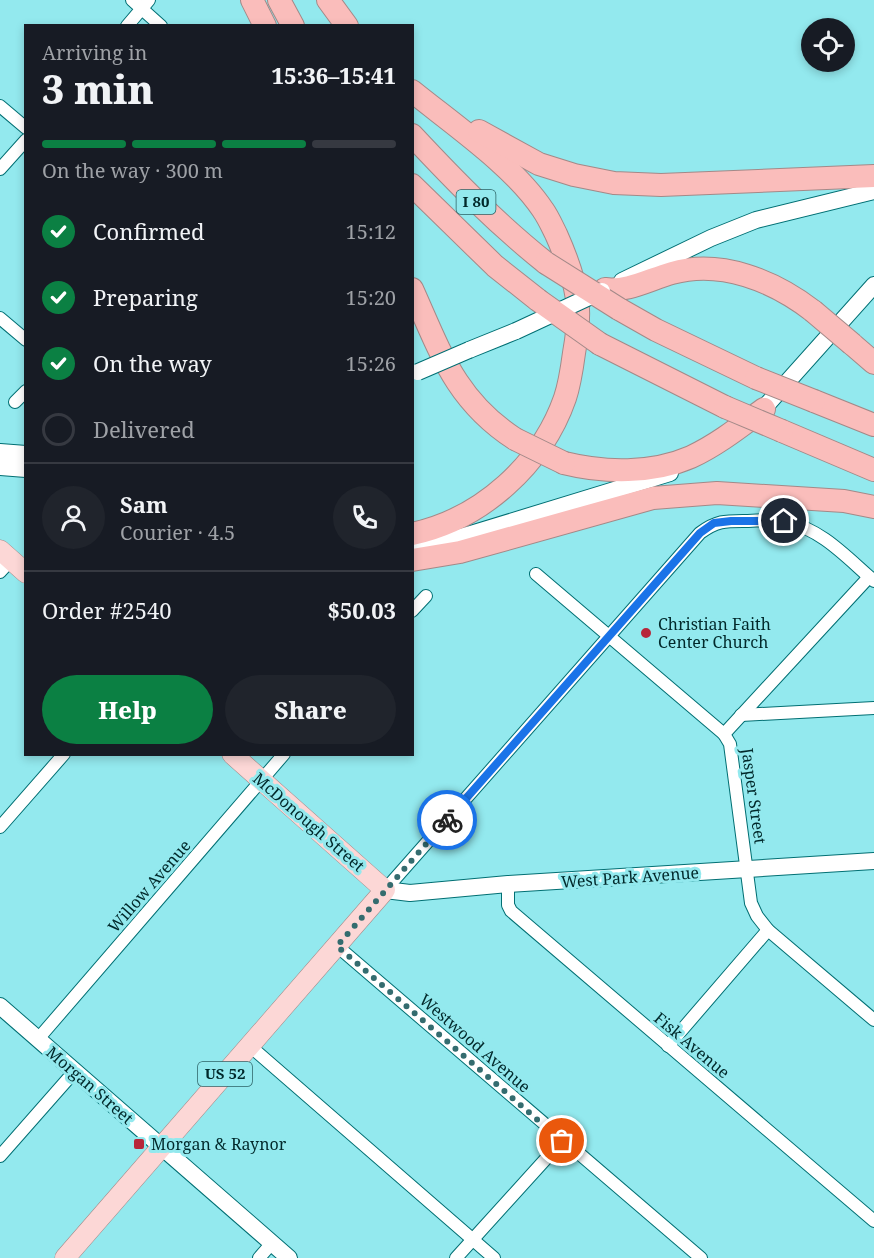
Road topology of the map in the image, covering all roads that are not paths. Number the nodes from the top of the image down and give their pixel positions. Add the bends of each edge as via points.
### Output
1 (252, 0) edge
2 (279, 0) edge
3 (320, 0) edge
4 (328, 0) edge
5 (141, 3) edge
6 (128, 24) edge
7 (159, 24) edge
8 (265, 24) edge
9 (292, 24) edge
10 (332, 24) edge
11 (346, 24) edge
12 (414, 91) edge
13 (414, 92) edge
14 (0, 106) edge
15 (24, 126) edge
16 (414, 137) edge
17 (24, 142) edge
18 (0, 169) edge
19 (874, 176) edge
20 (414, 187) edge
21 (874, 191) edge
22 (874, 285) edge
23 (605, 290) junction
24 (414, 293) edge
25 (0, 318) edge
26 (24, 338) edge
27 (874, 363) edge
28 (415, 373) edge
29 (24, 393) edge
30 (15, 402) dead end
31 (764, 410) junction
32 (874, 425) edge
33 (0, 452) edge
34 (24, 453) edge
35 (0, 468) edge
36 (24, 470) edge
37 (874, 470) edge
38 (874, 507) edge
39 (414, 533) edge
40 (414, 551) edge
41 (414, 560) edge
42 (536, 574) dead end
43 (872, 579) edge
44 (426, 596) dead end
45 (414, 609) edge
46 (608, 637) junction
47 (874, 708) edge
48 (741, 715) junction
49 (724, 734) junction
50 (62, 756) edge
51 (234, 756) edge
52 (282, 756) edge
53 (261, 780) junction
54 (0, 827) edge
55 (874, 861) edge
56 (748, 869) junction
57 (508, 884) junction
58 (386, 890) junction
59 (768, 930) junction
60 (337, 946) junction
61 (0, 1006) edge
62 (874, 1020) edge
63 (38, 1040) junction
64 (250, 1046) junction
65 (668, 1046) junction
66 (74, 1072) junction
67 (562, 1141) junction
68 (161, 1148) junction
69 (0, 1156) edge
70 (874, 1221) edge
71 (472, 1240) junction
72 (272, 1243) junction
73 (65, 1258) edge
74 (259, 1258) edge
75 (289, 1258) edge
76 (456, 1258) edge
77 (494, 1258) edge
78 (701, 1258) edge

1 - 8 highway
2 - 9 highway
3 - 10 highway
4 - 11 highway
5 - 6 street
5 - 7 street
12 - 19 highway via 539,164 614,183 661,185
13 - 39 highway via 520,180 544,210 565,253 578,299 571,379 544,441 523,469 475,509
14 - 15 street
16 - 32 highway, I 80, bridge via 506,230 546,263 656,330 756,378
17 - 18 street
20 - 37 highway, I 80, bridge via 495,266 600,344 724,407
21 - 23 street via 756,220
22 - 31 street
23 - 27 highway, bridge via 618,291 674,273 712,270 740,274 785,291
23 - 28 street, bridge
24 - 31 highway, bridge via 461,390 490,421 515,439 564,463 619,470 668,464 713,445
25 - 26 street
29 - 30 street
31 - 40 street via 738,434 691,465
33 - 34 street
35 - 36 street
38 - 41 highway via 844,501 717,493 653,498 460,552
42 - 46 street, Jasper Street
43 - 46 street via 806,527 784,521 714,523 700,533
43 - 48 street
44 - 45 street
46 - 49 street, Jasper Street
46 - 58 street
47 - 48 street
48 - 49 street
49 - 56 street, Jasper Street via 730,744
50 - 54 street
51 - 53 main road, McDonough Street
52 - 53 street, Willow Avenue
53 - 58 main road, McDonough Street
53 - 63 street, Willow Avenue
55 - 56 street, West Park Avenue
56 - 57 street, West Park Avenue
56 - 59 street, Jasper Street via 751,903
57 - 58 street, West Park Avenue via 410,893
57 - 65 street, Fisk Avenue via 511,911
58 - 60 main road, US 52
59 - 62 street, Jasper Street
59 - 65 street
60 - 64 main road, US 52
60 - 67 street, Westwood Avenue
61 - 63 street, Morgan Street
63 - 66 street, Morgan Street
64 - 68 main road, US 52
64 - 71 street
65 - 70 street, Fisk Avenue
66 - 68 street, Morgan Street
66 - 69 street
67 - 71 street
67 - 78 street, Westwood Avenue
68 - 72 street, Morgan Street
68 - 73 main road, US 52
71 - 76 street
71 - 77 street
72 - 74 street
72 - 75 street, Morgan Street

